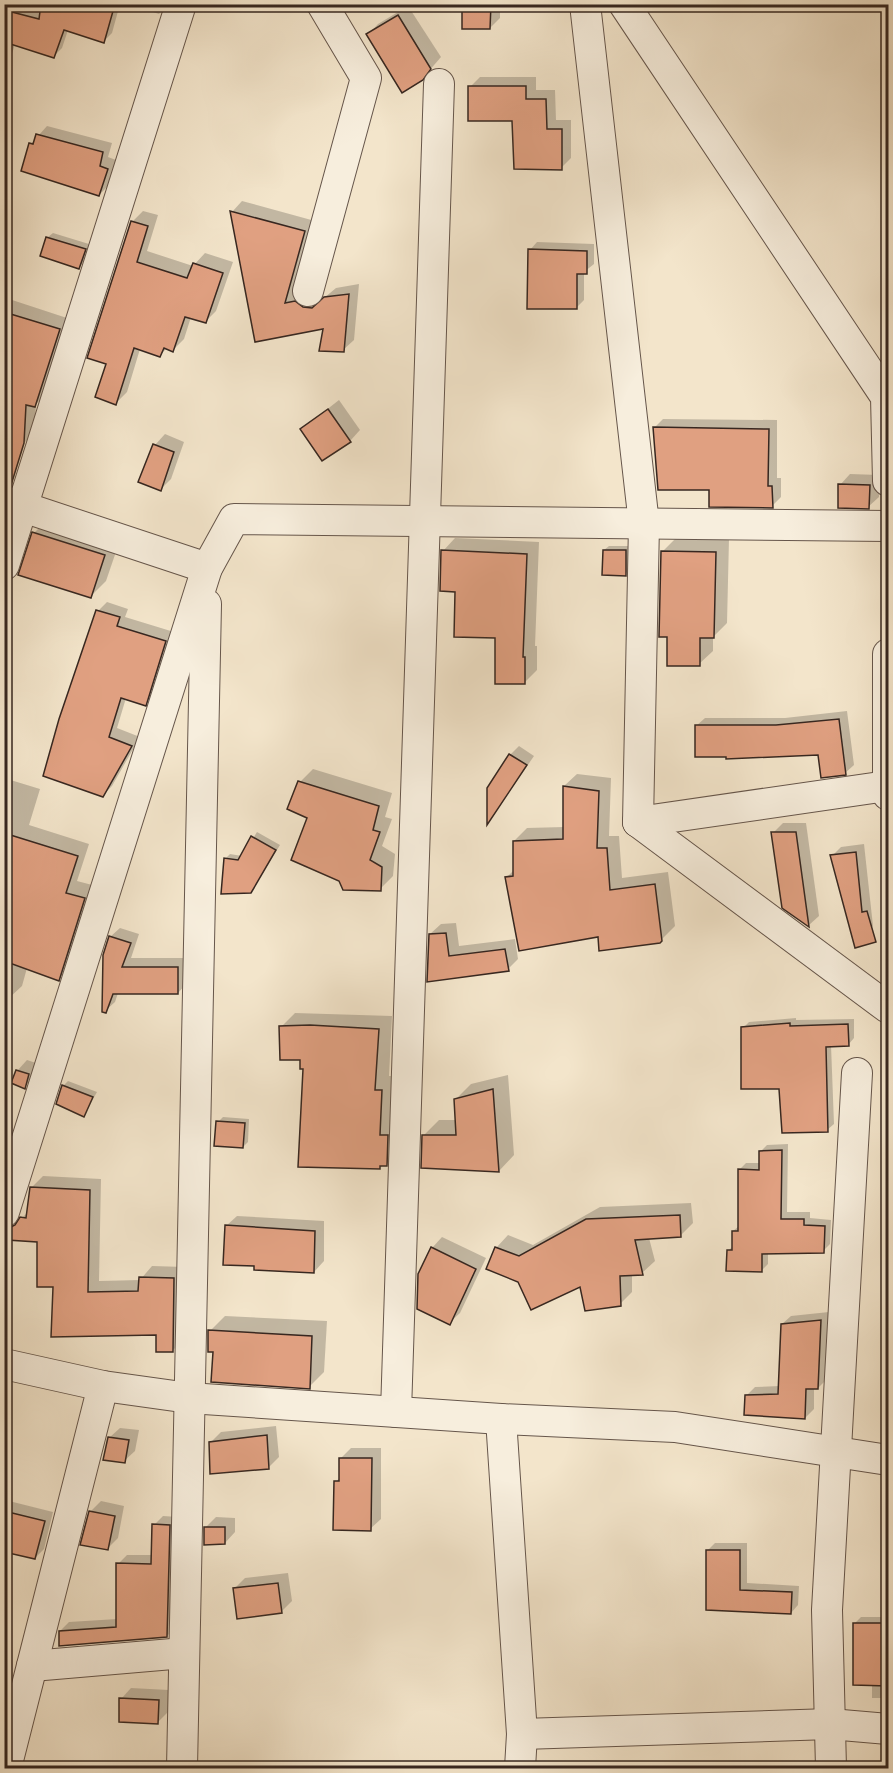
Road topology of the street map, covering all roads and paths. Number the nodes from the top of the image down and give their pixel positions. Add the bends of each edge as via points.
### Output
1 (181, 4) edge
2 (322, 4) edge
3 (585, 4) edge
4 (624, 4) edge
5 (439, 84) dead end
6 (308, 291) dead end
7 (887, 397) edge
8 (888, 481) edge
9 (14, 504) edge
10 (425, 522) junction
11 (645, 524) junction
12 (888, 526) edge
13 (4, 565) edge
14 (207, 568) junction
15 (888, 654) edge
16 (888, 791) edge
17 (638, 822) junction
18 (888, 1008) edge
19 (857, 1073) dead end
20 (6, 1204) edge
21 (4, 1364) edge
22 (103, 1386) junction
23 (189, 1398) junction
24 (396, 1412) junction
25 (501, 1419) junction
26 (834, 1451) junction
27 (888, 1460) edge
28 (184, 1653) junction
29 (32, 1666) junction
30 (13, 1709) edge
31 (830, 1724) junction
32 (888, 1729) edge
33 (522, 1734) junction
34 (6, 1768) edge
35 (182, 1768) edge
36 (520, 1768) edge
37 (831, 1768) edge

1 - 9 street
2 - 6 street via 366,78
3 - 11 street
4 - 7 street
5 - 10 street
7 - 8 street
9 - 13 street
9 - 14 street
10 - 11 street
10 - 14 street via 234,519
10 - 24 street
11 - 12 street
11 - 17 street
14 - 20 street
14 - 23 street
15 - 16 street
16 - 17 street
17 - 18 street
19 - 26 street
21 - 22 street
22 - 23 street
22 - 29 street
23 - 24 street
23 - 28 street
24 - 25 street
25 - 26 street via 675,1427
25 - 33 street
26 - 27 street
26 - 31 street via 827,1610
28 - 29 street
28 - 35 street
29 - 30 street
30 - 34 street
31 - 32 street
31 - 33 street
31 - 37 street
33 - 36 street

